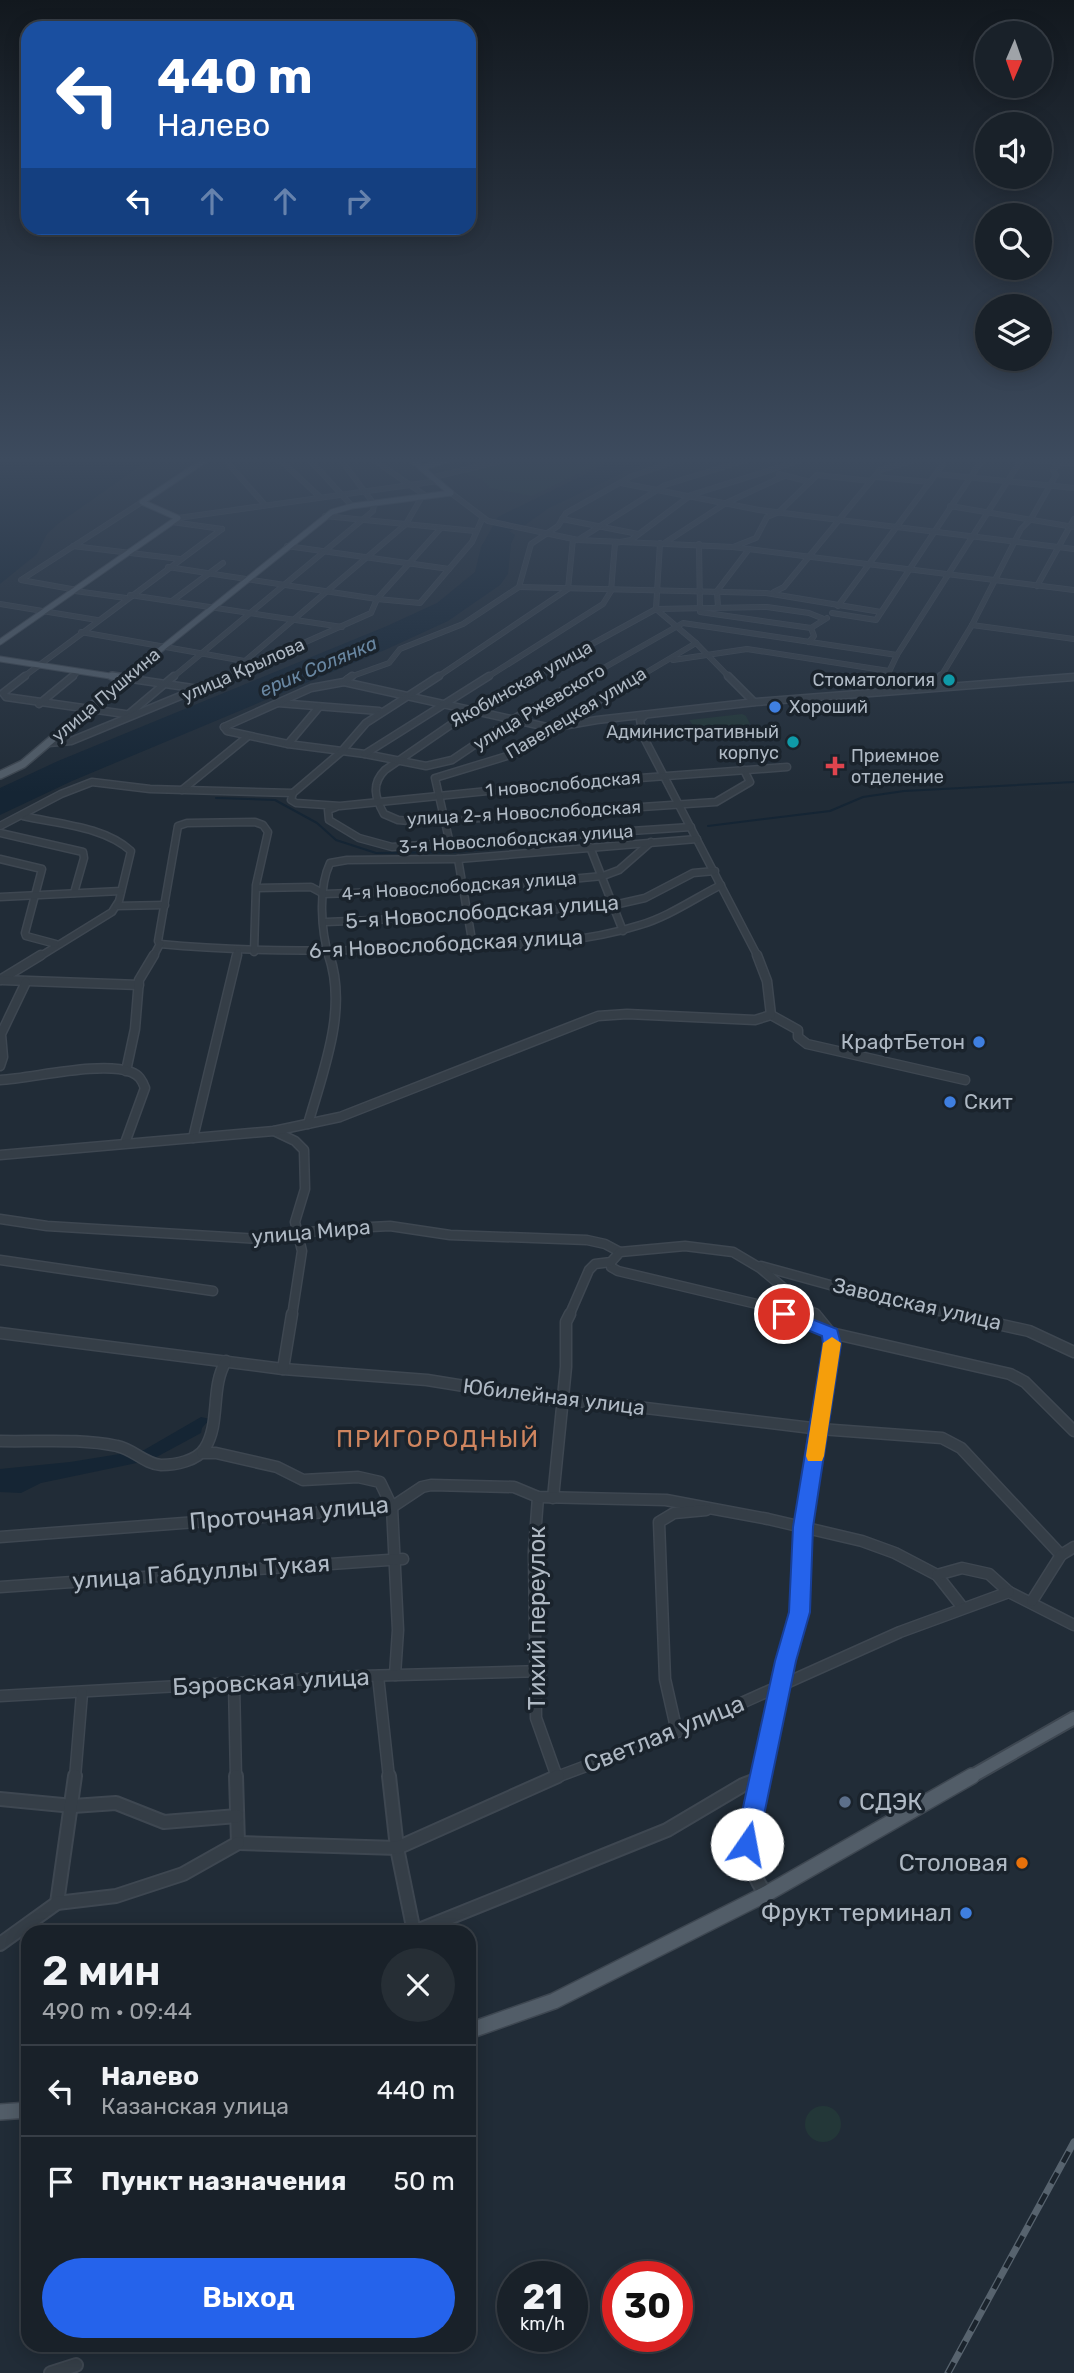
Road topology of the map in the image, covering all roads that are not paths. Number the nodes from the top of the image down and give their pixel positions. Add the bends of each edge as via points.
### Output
1 (907, 570) edge
2 (34, 571) edge
3 (104, 571) edge
4 (163, 571) edge
5 (194, 571) edge
6 (212, 571) edge
7 (257, 571) edge
8 (303, 571) edge
9 (350, 571) edge
10 (403, 571) edge
11 (448, 571) edge
12 (523, 571) edge
13 (571, 571) edge
14 (613, 571) edge
15 (658, 571) edge
16 (698, 571) edge
17 (732, 571) edge
18 (796, 571) edge
19 (865, 571) edge
20 (913, 571) edge
21 (953, 571) edge
22 (998, 571) edge
23 (1045, 571) edge
24 (209, 573) junction
25 (950, 575) junction
26 (248, 578) junction
27 (993, 580) junction
28 (285, 585) junction
29 (1037, 586) junction
30 (519, 587) junction
31 (568, 589) junction
32 (76, 590) junction
33 (1074, 590) edge
34 (327, 591) junction
35 (611, 591) junction
36 (656, 591) junction
37 (698, 591) junction
38 (717, 591) junction
39 (766, 593) junction
40 (128, 597) junction
41 (377, 599) junction
42 (172, 601) junction
43 (0, 604) edge
44 (839, 605) junction
45 (698, 607) junction
46 (718, 607) junction
47 (211, 608) junction
48 (656, 609) junction
49 (881, 611) junction
50 (45, 612) junction
51 (253, 613) junction
52 (832, 613) junction
53 (294, 619) junction
54 (824, 619) junction
55 (97, 620) junction
56 (972, 625) junction
57 (677, 626) junction
58 (342, 627) junction
59 (811, 628) junction
60 (81, 632) junction
61 (1074, 639) edge
62 (0, 642) edge
63 (809, 642) junction
64 (696, 643) junction
65 (163, 646) junction
66 (203, 653) junction
67 (708, 655) junction
68 (897, 656) junction
69 (0, 659) edge
70 (673, 660) dead end
71 (245, 661) junction
72 (259, 663) junction
73 (39, 664) junction
74 (79, 671) junction
75 (888, 671) junction
76 (1074, 677) edge
77 (125, 678) junction
78 (344, 682) junction
79 (168, 684) junction
80 (934, 687) junction
81 (198, 689) junction
82 (879, 692) junction
83 (406, 696) junction
84 (754, 702) junction
85 (278, 703) junction
86 (39, 704) junction
87 (443, 705) junction
88 (319, 707) junction
89 (88, 710) junction
90 (379, 711) junction
91 (471, 711) junction
92 (131, 715) junction
93 (645, 715) junction
94 (510, 721) junction
95 (551, 728) junction
96 (247, 737) junction
97 (49, 743) junction
98 (288, 744) junction
99 (341, 752) junction
100 (365, 754) junction
101 (396, 761) junction
102 (787, 767) dead end
103 (744, 770) junction
104 (0, 775) edge
105 (665, 776) junction
106 (182, 790) junction
107 (293, 793) junction
108 (438, 794) junction
109 (378, 802) junction
110 (680, 804) junction
111 (340, 806) junction
112 (23, 816) junction
113 (444, 820) junction
114 (0, 826) edge
115 (694, 832) junction
116 (0, 833) edge
117 (651, 842) junction
118 (450, 844) junction
119 (590, 847) junction
120 (0, 859) edge
121 (458, 859) junction
122 (715, 871) junction
123 (603, 876) junction
124 (721, 885) junction
125 (257, 888) junction
126 (464, 889) junction
127 (121, 891) junction
128 (74, 893) junction
129 (324, 894) junction
130 (33, 896) junction
131 (0, 897) edge
132 (165, 905) junction
133 (614, 905) junction
134 (116, 906) junction
135 (468, 916) junction
136 (326, 922) junction
137 (623, 931) junction
138 (56, 944) junction
139 (160, 944) junction
140 (473, 946) junction
141 (238, 951) junction
142 (254, 952) junction
143 (329, 952) junction
144 (0, 980) edge
145 (26, 982) junction
146 (139, 985) junction
147 (771, 1015) junction
148 (0, 1066) edge
149 (125, 1071) junction
150 (0, 1080) edge
151 (965, 1080) dead end
152 (308, 1124) junction
153 (274, 1131) junction
154 (193, 1138) junction
155 (125, 1143) junction
156 (0, 1155) edge
157 (0, 1219) edge
158 (300, 1234) junction
159 (620, 1252) junction
160 (0, 1260) edge
161 (611, 1262) junction
162 (757, 1265) junction
163 (213, 1291) dead end
164 (0, 1333) edge
165 (831, 1333) junction
166 (1074, 1352) edge
167 (226, 1361) junction
168 (283, 1369) junction
169 (561, 1401) junction
170 (820, 1429) junction
171 (1074, 1431) edge
172 (0, 1441) edge
173 (202, 1453) junction
174 (538, 1497) junction
175 (553, 1498) junction
176 (392, 1507) junction
177 (716, 1509) junction
178 (803, 1527) junction
179 (0, 1537) edge
180 (1074, 1547) edge
181 (1061, 1555) junction
182 (398, 1559) junction
183 (937, 1574) junction
184 (0, 1587) edge
185 (1009, 1592) junction
186 (1032, 1601) junction
187 (963, 1608) junction
188 (1074, 1625) edge
189 (538, 1671) junction
190 (395, 1675) junction
191 (378, 1676) junction
192 (234, 1683) junction
193 (780, 1686) junction
194 (82, 1693) junction
195 (0, 1696) edge
196 (1074, 1718) edge
197 (677, 1732) junction
198 (557, 1777) junction
199 (761, 1778) junction
200 (0, 1799) edge
201 (73, 1806) junction
202 (237, 1816) junction
203 (238, 1843) junction
204 (397, 1848) junction
205 (766, 1894) junction
206 (57, 1903) junction
207 (26, 1925) edge
208 (413, 1925) edge
209 (431, 1925) edge
210 (21, 1929) edge
211 (0, 1944) edge
212 (476, 2029) edge
213 (21, 2110) edge
214 (0, 2112) edge
215 (76, 2365) dead end
216 (51, 2373) edge

1 - 49 street
2 - 32 street via 21,582
3 - 32 main road
4 - 40 street
5 - 24 street
6 - 24 street
7 - 26 main road, улица Пушкина
8 - 28 street
9 - 34 street
10 - 41 street, улица Крылова
11 - 41 street via 420,603
12 - 30 street
13 - 31 street
14 - 35 street
15 - 36 street
16 - 37 street
17 - 38 street
18 - 39 street via 782,589
19 - 44 street
20 - 25 street
21 - 25 street
22 - 27 street
23 - 29 street
24 - 26 street
24 - 42 street
25 - 27 street
25 - 68 street
26 - 28 street
26 - 47 main road, улица Пушкина
27 - 29 street
27 - 56 street
28 - 34 street
28 - 51 street
29 - 33 street
30 - 31 street
30 - 78 street via 463,624 400,649 389,663
31 - 35 street
31 - 83 street
32 - 40 street
32 - 50 main road
34 - 41 street
34 - 53 street
35 - 36 street
35 - 87 street via 603,604
36 - 37 street
36 - 48 street
37 - 38 street
37 - 45 street
38 - 39 street
38 - 46 street
39 - 44 street
40 - 42 street
40 - 55 street
41 - 58 street, улица Крылова via 371,613
42 - 47 street
43 - 50 street
44 - 49 street
44 - 52 street
45 - 46 street
45 - 48 street
45 - 59 street via 702,613
46 - 54 street via 761,607
47 - 51 street
47 - 65 main road, улица Пушкина
48 - 57 street
48 - 91 street, Якобинская улица
49 - 52 street via 874,620
50 - 55 street
50 - 62 main road
51 - 53 street
51 - 66 street
52 - 54 street
53 - 58 street
53 - 71 street
54 - 59 street
55 - 60 street
56 - 61 street
56 - 80 street
57 - 63 street via 683,623
57 - 64 street
57 - 94 street, улица Ржевского
58 - 72 street, улица Крылова
59 - 63 street via 814,636
60 - 65 street
60 - 73 street
63 - 68 street
64 - 67 street
64 - 95 street, Павелецкая улица
65 - 66 street
65 - 77 main road, улица Пушкина
66 - 71 street
66 - 79 street
67 - 70 street
67 - 75 street via 747,649
67 - 84 street
68 - 75 street
69 - 73 main road
71 - 72 street
72 - 81 street, улица Крылова
73 - 74 main road
73 - 86 street via 3,695
74 - 77 main road
74 - 86 street
75 - 82 street
76 - 80 street
77 - 79 street
77 - 89 main road, улица Пушкина
78 - 83 street
78 - 85 street via 311,688
79 - 81 street
79 - 92 street
80 - 82 street
81 - 92 street, улица Крылова
82 - 84 street
83 - 87 street
83 - 90 street
84 - 93 street
85 - 88 street
85 - 96 street, улица Ржевского via 224,727
86 - 89 street
87 - 91 street
87 - 100 street
88 - 90 street
88 - 98 street
89 - 92 street
89 - 97 main road, улица Пушкина
90 - 99 street
91 - 94 street
91 - 101 street, Якобинская улица
92 - 97 street, улица Крылова via 71,741
93 - 95 street
93 - 105 street via 640,720 643,736
94 - 95 street
94 - 101 street, улица Ржевского via 444,763 423,766
95 - 108 street, Павелецкая улица via 517,753 435,778
96 - 98 street, улица Ржевского
96 - 106 street
97 - 104 main road, улица Пушкина
98 - 99 street, улица Ржевского
99 - 100 street, улица Ржевского
99 - 107 street
100 - 101 street, улица Ржевского
101 - 109 street, Якобинская улица via 376,781
102 - 103 street, 1 новослободская
103 - 105 street, 1 новослободская
103 - 110 street, улица 2-я Новослободская via 750,782 724,800
105 - 108 street, 1 новослободская
105 - 110 street
106 - 107 street
106 - 112 street via 92,782
107 - 111 street, 1 новослободская via 291,800 296,803
108 - 109 street, 1 новослободская
108 - 113 street
109 - 111 street, 1 новослободская
109 - 113 street, улица 2-я Новослободская via 392,818
110 - 113 street, улица 2-я Новослободская
110 - 115 street
111 - 118 street, 3-я Новослободская улица via 328,810 329,820 362,841 402,847
112 - 114 street
112 - 127 street via 107,836 127,846 131,851
113 - 118 street
115 - 117 street, 3-я Новослободская улица
115 - 118 street, 3-я Новослободская улица
115 - 122 street
116 - 128 street via 83,852
117 - 119 street, 3-я Новослободская улица
117 - 123 street, 4-я Новослободская улица via 619,870
119 - 121 street, 3-я Новослободская улица
119 - 123 street
120 - 130 street via 42,869
121 - 126 street
121 - 129 street, 3-я Новослободская улица via 330,863
122 - 124 street
122 - 133 street, 5-я Новослободская улица via 694,873 645,898
123 - 126 street, 4-я Новослободская улица
123 - 133 street
124 - 137 street, 6-я Новослободская улица via 661,918
124 - 147 street via 763,973
125 - 129 street, 4-я Новослободская улица via 312,887
125 - 132 street via 268,832 262,825 187,823 178,826
125 - 142 street
126 - 129 street, 4-я Новослободская улица
126 - 135 street
127 - 128 street
127 - 134 street
128 - 130 street
129 - 136 street
130 - 131 street
130 - 138 street via 26,936
132 - 134 street
132 - 139 street
133 - 135 street, 5-я Новослободская улица
133 - 137 street
134 - 138 street via 86,930
135 - 136 street, 5-я Новослободская улица
135 - 140 street
136 - 143 street
137 - 140 street, 6-я Новослободская улица
138 - 144 street
139 - 141 street, 6-я Новослободская улица
139 - 146 street
140 - 143 street, 6-я Новослободская улица
141 - 142 street, 6-я Новослободская улица
141 - 154 street
142 - 143 street, 6-я Новослободская улица
143 - 152 street via 336,981 334,1026
144 - 145 street
145 - 146 street
145 - 148 street via 1,1034
146 - 149 street
147 - 151 street via 798,1030 798,1037 807,1044
147 - 152 street via 755,1020 598,1016 340,1117
149 - 150 street
149 - 155 street via 138,1076 145,1088
152 - 153 street
153 - 154 street
153 - 158 street via 304,1150 305,1189 295,1222
154 - 155 street
155 - 156 street
157 - 158 street, улица Мира via 259,1239
158 - 159 street, улица Мира via 390,1226 450,1234 587,1240
158 - 168 street via 302,1251
159 - 161 street
159 - 162 street via 658,1247 715,1249 738,1254
160 - 163 street
161 - 165 street via 611,1268 618,1271 761,1305
161 - 169 street via 595,1264 589,1270 566,1322
162 - 165 street
162 - 166 street, Заводская улица via 1029,1331
164 - 167 street, Юбилейная улица
165 - 170 street
165 - 171 street via 1018,1377
167 - 168 street, Юбилейная улица
167 - 173 street via 214,1384 214,1423
168 - 169 street, Юбилейная улица via 427,1380
169 - 170 street, Юбилейная улица
169 - 175 street
170 - 178 street
170 - 181 street, Юбилейная улица via 952,1442
172 - 173 street via 105,1445 130,1449 155,1464
173 - 176 street via 277,1467 303,1480 373,1479 385,1487
174 - 175 street, Проточная улица
174 - 176 street, Проточная улица via 514,1487 431,1486
174 - 189 street, Тихий переулок via 534,1551
175 - 177 street, Проточная улица via 666,1500
176 - 179 street, Проточная улица
176 - 182 street
177 - 178 street, Проточная улица
177 - 197 street via 675,1514 659,1522 665,1679
178 - 183 street, Проточная улица via 862,1541
178 - 193 street via 800,1612
180 - 181 street
181 - 186 street
182 - 184 street, улица Габдуллы Тукая
182 - 190 street
183 - 185 street via 977,1570 1002,1582
183 - 187 street, Проточная улица
185 - 186 street
185 - 187 street, Светлая улица
186 - 188 street
187 - 193 street, Светлая улица
189 - 190 street, Бэровская улица
189 - 198 street, Тихий переулок via 536,1718
190 - 191 street, Бэровская улица
191 - 192 street, Бэровская улица
191 - 204 street
192 - 194 street, Бэровская улица
192 - 202 street
193 - 197 street, Светлая улица
193 - 199 street
194 - 195 street, Бэровская улица
194 - 201 street
196 - 205 main road
197 - 198 street, Светлая улица
198 - 204 street, Светлая улица
199 - 205 street via 747,1844 757,1883
199 - 209 street via 667,1830
200 - 201 street
201 - 202 street via 116,1802 164,1822
201 - 206 street
202 - 203 street
203 - 204 street
203 - 206 street via 183,1874 116,1896
204 - 208 street
205 - 212 main road via 554,2001
206 - 207 street
210 - 211 street
213 - 214 main road
215 - 216 street

